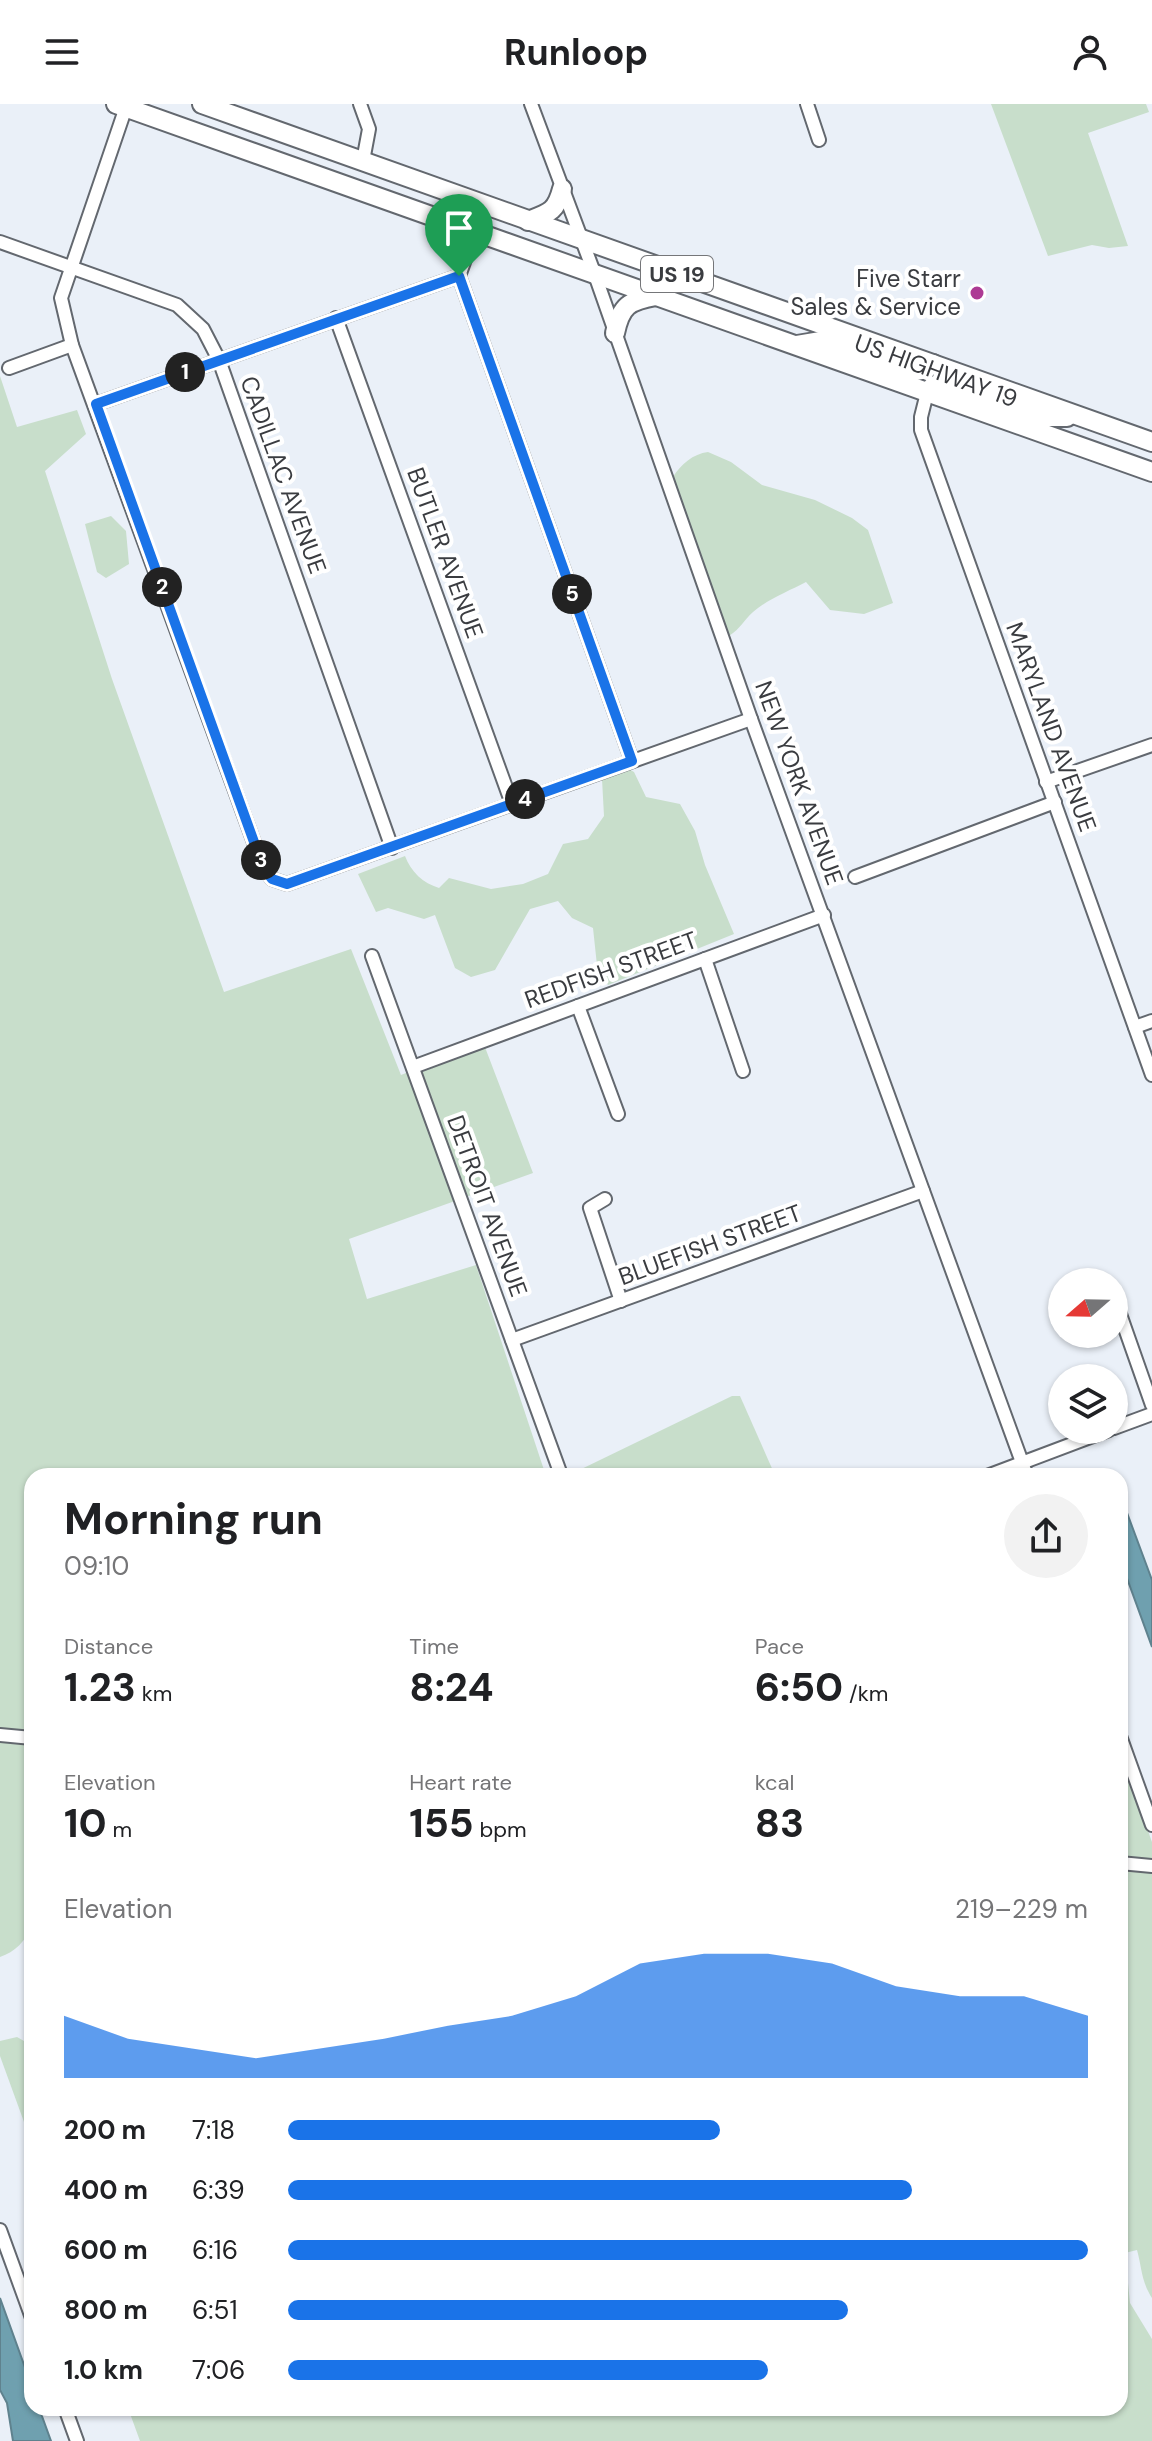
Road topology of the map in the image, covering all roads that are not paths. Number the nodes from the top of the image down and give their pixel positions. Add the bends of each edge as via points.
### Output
1 (202, 104) edge
2 (360, 104) edge
3 (531, 104) edge
4 (807, 104) edge
5 (121, 106) edge
6 (819, 140) dead end
7 (363, 161) junction
8 (562, 189) junction
9 (528, 221) junction
10 (475, 232) junction
11 (580, 240) junction
12 (0, 242) edge
13 (71, 266) junction
14 (595, 275) junction
15 (459, 276) junction
16 (656, 296) junction
17 (336, 318) junction
18 (615, 333) junction
19 (72, 345) junction
20 (794, 345) junction
21 (219, 360) junction
22 (933, 364) junction
23 (9, 368) dead end
24 (927, 393) junction
25 (96, 404) junction
26 (1082, 417) junction
27 (1152, 442) edge
28 (1152, 457) edge
29 (1127, 463) junction
30 (1152, 472) edge
31 (751, 719) junction
32 (1152, 745) edge
33 (632, 761) junction
34 (1046, 782) junction
35 (1055, 802) junction
36 (512, 804) junction
37 (392, 848) junction
38 (855, 877) dead end
39 (824, 915) junction
40 (372, 956) dead end
41 (705, 959) junction
42 (578, 1006) junction
43 (1152, 1021) edge
44 (1135, 1027) junction
45 (413, 1067) junction
46 (743, 1071) dead end
47 (1152, 1075) edge
48 (618, 1114) dead end
49 (923, 1191) junction
50 (605, 1199) dead end
51 (621, 1301) junction
52 (1128, 1337) edge
53 (512, 1340) junction
54 (1152, 1405) edge
55 (1152, 1414) edge
56 (1128, 1423) edge
57 (1080, 1444) edge
58 (559, 1468) edge
59 (1023, 1468) edge
60 (1028, 1468) edge
61 (0, 1735) edge
62 (24, 1737) edge
63 (1128, 1758) edge
64 (1152, 1825) edge
65 (1128, 1864) edge
66 (1152, 1866) edge
67 (0, 2230) edge
68 (24, 2296) edge
69 (68, 2416) edge
70 (77, 2441) edge

1 - 7 highway, US HIGHWAY 19 / US 19
2 - 7 street via 369,129
3 - 8 street, NEW YORK AVENUE
4 - 6 street
5 - 10 highway, US HIGHWAY 19 / US 19
5 - 13 street
7 - 9 highway, US HIGHWAY 19 / US 19
8 - 9 highway via 553,210
8 - 11 street, NEW YORK AVENUE
9 - 11 highway, US HIGHWAY 19 / US 19
10 - 14 highway, US HIGHWAY 19 / US 19
10 - 15 street
11 - 14 street, NEW YORK AVENUE
11 - 22 highway, US HIGHWAY 19 / US 19
12 - 13 street, CADILLAC AVENUE
13 - 19 street via 61,298
13 - 21 street, CADILLAC AVENUE via 177,305 203,329
14 - 16 highway, US HIGHWAY 19 / US 19
14 - 18 street, NEW YORK AVENUE
15 - 17 street
15 - 33 street
16 - 18 highway via 627,305
16 - 20 highway, US HIGHWAY 19 / US 19
17 - 21 street
17 - 36 street, BUTLER AVENUE
18 - 31 street, NEW YORK AVENUE
19 - 23 street
19 - 25 street
20 - 22 highway via 821,341 909,372
20 - 24 highway, US HIGHWAY 19 / US 19
21 - 25 street
21 - 37 street, CADILLAC AVENUE
22 - 26 highway, US HIGHWAY 19 / US 19
24 - 26 highway via 946,384 1039,417
24 - 29 highway, US HIGHWAY 19 / US 19
24 - 34 street, MARYLAND AVENUE via 921,430
25 - 37 street via 263,867 272,879 287,884
26 - 27 highway, US HIGHWAY 19 / US 19
28 - 29 highway
29 - 30 highway, US HIGHWAY 19 / US 19
31 - 33 street
31 - 39 street, NEW YORK AVENUE
32 - 34 street
33 - 36 street
34 - 35 street, MARYLAND AVENUE
35 - 38 street
35 - 44 street, MARYLAND AVENUE
36 - 37 street
39 - 41 street, REDFISH STREET
39 - 49 street, NEW YORK AVENUE
40 - 45 street, DETROIT AVENUE
41 - 42 street, REDFISH STREET
41 - 46 street
42 - 45 street, REDFISH STREET
42 - 48 street
43 - 44 street
44 - 47 street, MARYLAND AVENUE
45 - 53 street, DETROIT AVENUE
49 - 51 street, BLUEFISH STREET
49 - 59 street, NEW YORK AVENUE
50 - 51 street via 590,1208
51 - 53 street, BLUEFISH STREET
52 - 54 street
53 - 58 street, DETROIT AVENUE
55 - 56 street
57 - 60 street
61 - 62 street
63 - 64 street
65 - 66 street
67 - 68 street
69 - 70 street

